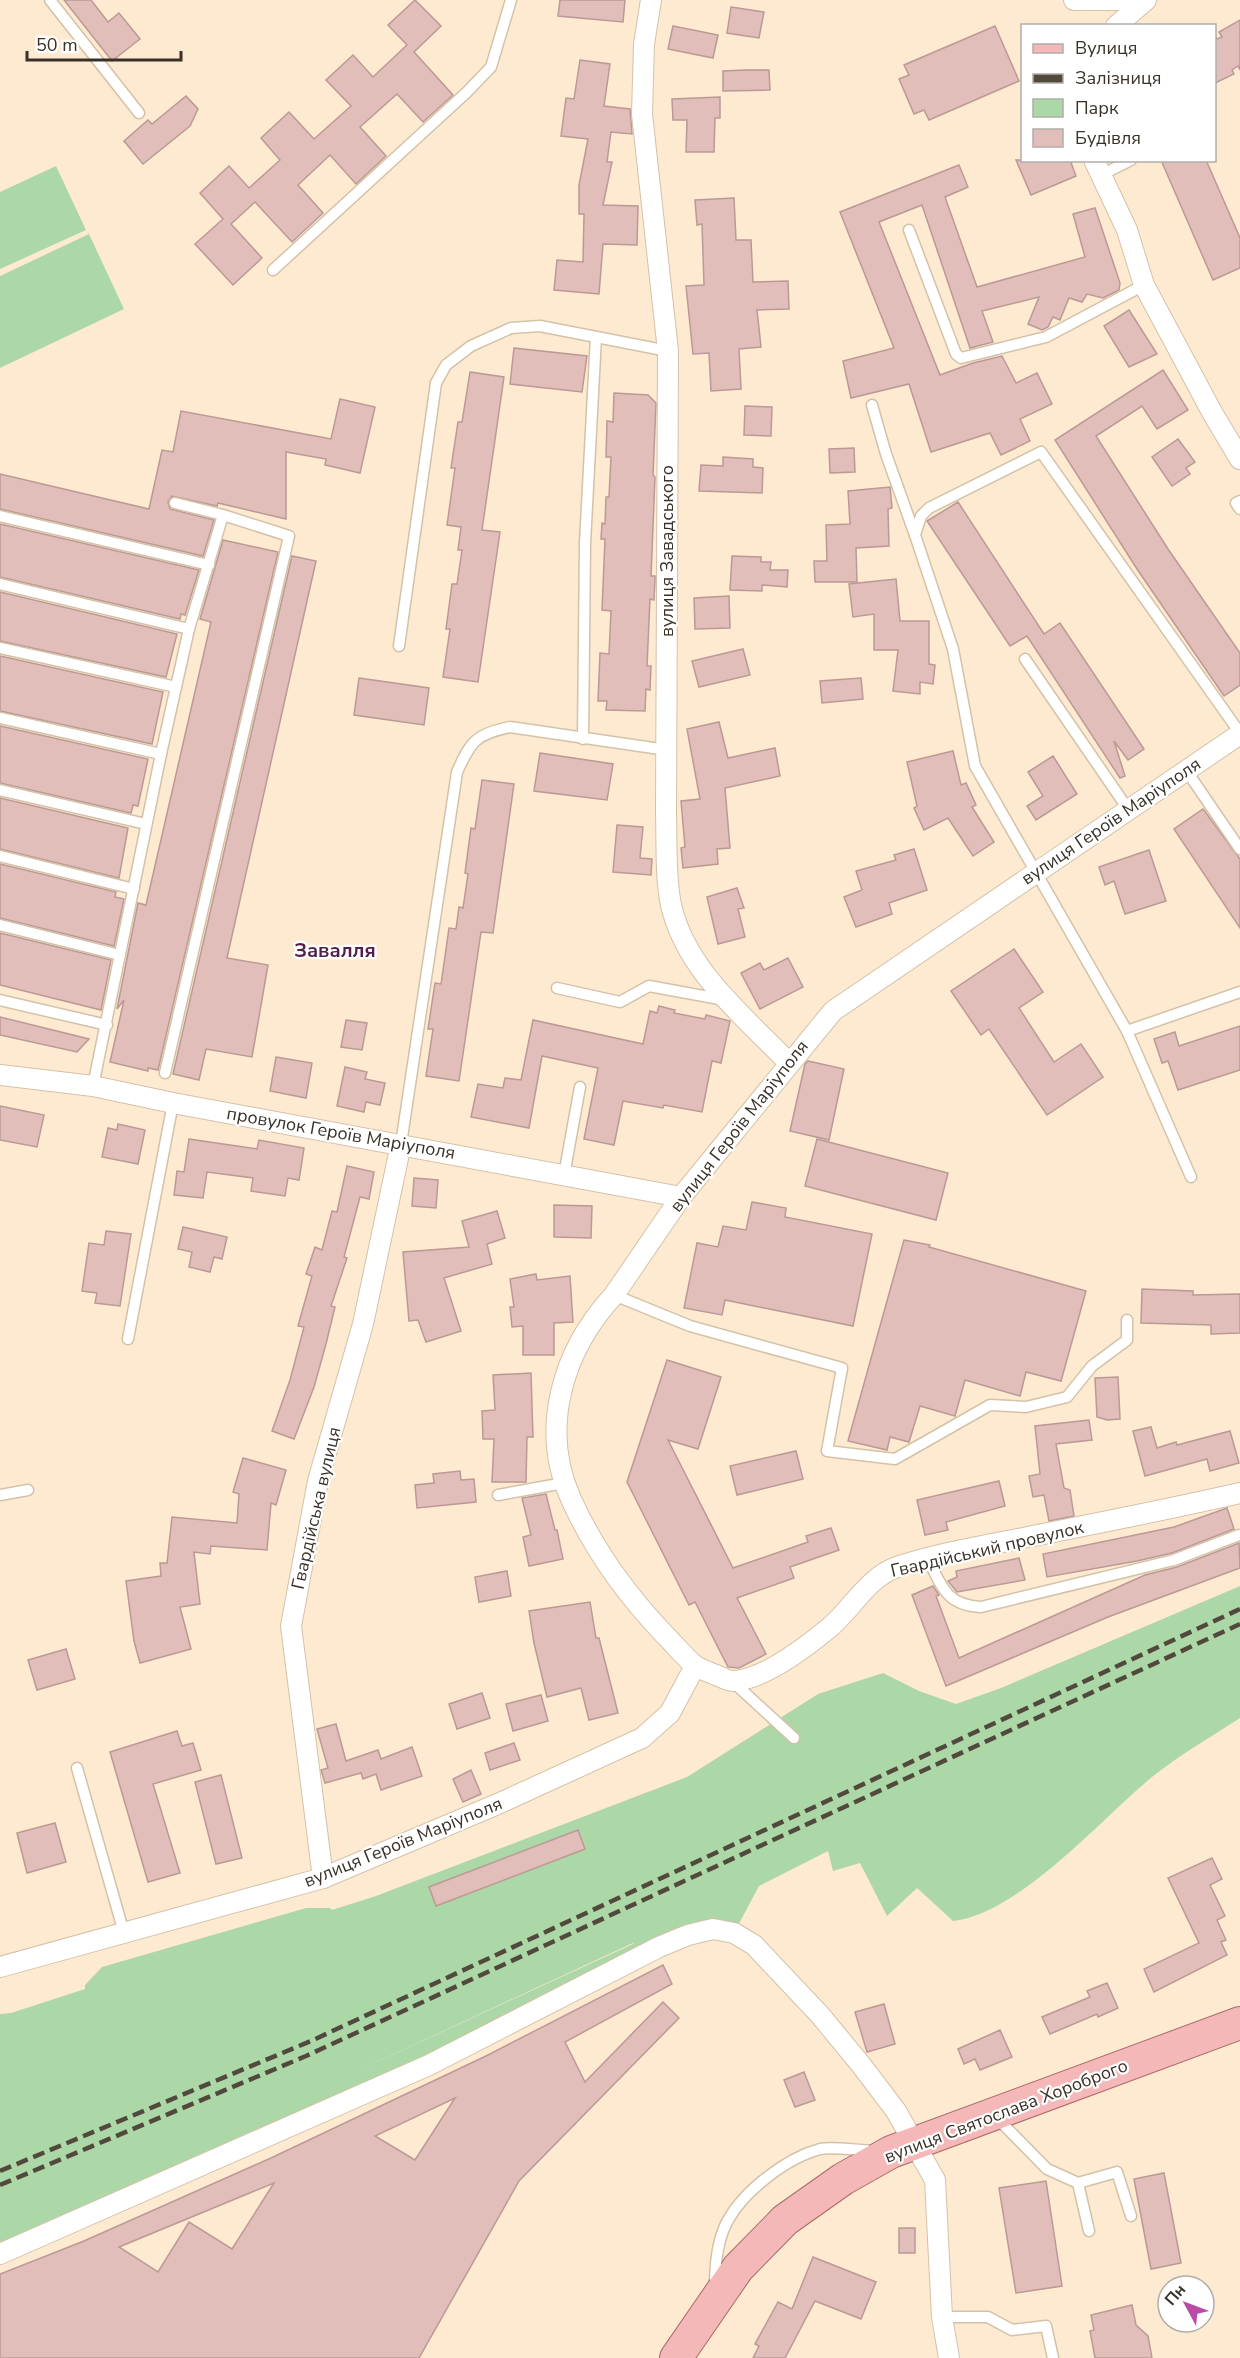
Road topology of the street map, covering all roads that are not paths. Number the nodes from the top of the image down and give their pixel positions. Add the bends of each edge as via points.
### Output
1 (50, 0) edge
2 (511, 0) edge
3 (651, 0) edge
4 (1074, 0) edge
5 (1146, 0) edge
6 (1118, 24) edge
7 (139, 113) dead end
8 (1122, 162) edge
9 (1097, 168) edge
10 (909, 230) dead end
11 (273, 270) dead end
12 (1144, 285) junction
13 (596, 338) junction
14 (668, 351) junction
15 (872, 405) dead end
16 (1240, 459) edge
17 (1240, 501) edge
18 (174, 503) dead end
19 (1240, 509) edge
20 (223, 515) junction
21 (0, 516) edge
22 (915, 535) junction
23 (209, 565) junction
24 (0, 584) edge
25 (189, 629) junction
26 (399, 646) dead end
27 (0, 648) edge
28 (1025, 659) dead end
29 (176, 687) junction
30 (0, 718) edge
31 (1240, 734) edge
32 (583, 739) junction
33 (667, 750) junction
34 (161, 754) junction
35 (1186, 770) junction
36 (0, 790) edge
37 (1128, 809) junction
38 (146, 824) junction
39 (1240, 849) edge
40 (0, 856) edge
41 (1035, 873) junction
42 (134, 889) junction
43 (0, 925) edge
44 (120, 955) junction
45 (557, 988) dead end
46 (1240, 992) edge
47 (0, 1000) edge
48 (729, 1001) junction
49 (106, 1025) junction
50 (1127, 1031) junction
51 (789, 1063) junction
52 (165, 1073) dead end
53 (0, 1075) edge
54 (93, 1086) junction
55 (580, 1087) dead end
56 (173, 1103) junction
57 (401, 1144) junction
58 (564, 1175) junction
59 (1191, 1177) dead end
60 (681, 1197) junction
61 (614, 1295) junction
62 (1127, 1320) dead end
63 (128, 1339) dead end
64 (564, 1483) junction
65 (28, 1490) dead end
66 (1240, 1493) edge
67 (0, 1495) edge
68 (498, 1495) dead end
69 (1239, 1535) edge
70 (928, 1559) junction
71 (695, 1666) junction
72 (733, 1682) junction
73 (794, 1738) dead end
74 (77, 1768) dead end
75 (323, 1878) junction
76 (124, 1933) junction
77 (0, 1968) edge
78 (1240, 2023) edge
79 (994, 2115) junction
80 (902, 2148) junction
81 (1077, 2183) junction
82 (1131, 2216) dead end
83 (1089, 2231) dead end
84 (0, 2254) edge
85 (715, 2298) junction
86 (942, 2317) junction
87 (683, 2349) edge
88 (949, 2358) edge
89 (1053, 2358) edge

1 - 7 lane
2 - 11 lane via 491,67
3 - 14 street, вулиця Завадського via 644,44 642,114
4 - 5 street
5 - 6 street
8 - 9 lane
9 - 12 street via 1126,230
10 - 12 lane via 956,354 961,358 1046,337
12 - 16 street
13 - 14 lane
13 - 26 lane via 540,326 511,328 471,346 446,365 436,383
13 - 32 lane via 585,543
14 - 33 street, вулиця Завадського
15 - 22 lane
17 - 19 lane via 1236,503
18 - 20 lane
20 - 23 lane
20 - 52 lane via 289,536
21 - 23 lane
22 - 31 lane via 921,516 929,508 1041,452
22 - 41 lane via 953,649 975,766
23 - 25 lane
24 - 25 lane
25 - 29 lane
27 - 29 lane
28 - 37 lane
29 - 34 lane
30 - 34 lane
31 - 35 street, вулиця Героїв Маріуполя
32 - 33 lane
32 - 57 lane via 510,727 487,732 464,756 458,772
33 - 48 street, вулиця Завадського via 671,906 692,957
34 - 38 lane
35 - 37 street, вулиця Героїв Маріуполя
35 - 39 lane
36 - 38 lane
37 - 41 street, вулиця Героїв Маріуполя
38 - 42 lane
40 - 42 lane
41 - 50 lane
41 - 51 street, вулиця Героїв Маріуполя via 840,1005
42 - 44 lane
43 - 44 lane
44 - 49 lane
45 - 48 lane via 620,1002 649,986
46 - 50 lane
47 - 49 lane
48 - 51 street, вулиця Завадського
49 - 54 lane
50 - 59 lane
51 - 60 street, вулиця Героїв Маріуполя
53 - 54 street, провулок Героїв Маріуполя
54 - 56 street, провулок Героїв Маріуполя
55 - 58 lane
56 - 57 street, провулок Героїв Маріуполя
56 - 63 lane
57 - 58 street, провулок Героїв Маріуполя
57 - 75 street, Гвардійська вулиця via 363,1324 318,1481 291,1626
58 - 60 street, провулок Героїв Маріуполя
60 - 61 street, вулиця Героїв Маріуполя
61 - 62 lane via 690,1326 842,1368 827,1451 895,1459 990,1405 1026,1407 1067,1397 1092,1366 1127,1340
61 - 64 street, вулиця Героїв Маріуполя via 583,1336 562,1383 556,1423
64 - 68 lane
64 - 71 street, вулиця Героїв Маріуполя via 603,1559 636,1604
65 - 67 lane
66 - 70 street, Гвардійський провулок
69 - 70 lane via 1174,1560 981,1606 966,1606 945,1593
70 - 72 street, Гвардійський провулок via 881,1574 828,1628 782,1662
71 - 72 street, вулиця Героїв Маріуполя
71 - 75 street, вулиця Героїв Маріуполя via 670,1713 642,1738
72 - 73 lane
74 - 76 lane
75 - 76 street, вулиця Героїв Маріуполя
76 - 77 street, вулиця Героїв Маріуполя
78 - 79 main road, вулиця Святослава Хороброго
79 - 80 main road, вулиця Святослава Хороброго
79 - 81 lane via 1047,2169
80 - 84 street via 896,2111 788,1979 754,1945 734,1933 713,1929 659,1947 429,2065
80 - 85 main road, вулиця Святослава Хороброго via 843,2179 785,2220
80 - 85 lane via 821,2149 778,2168 746,2195 723,2230 715,2272
80 - 86 street via 935,2180
81 - 82 lane via 1117,2172
81 - 83 lane
85 - 87 main road, вулиця Святослава Хороброго
86 - 88 street
86 - 89 lane via 988,2317 1012,2330 1046,2326

